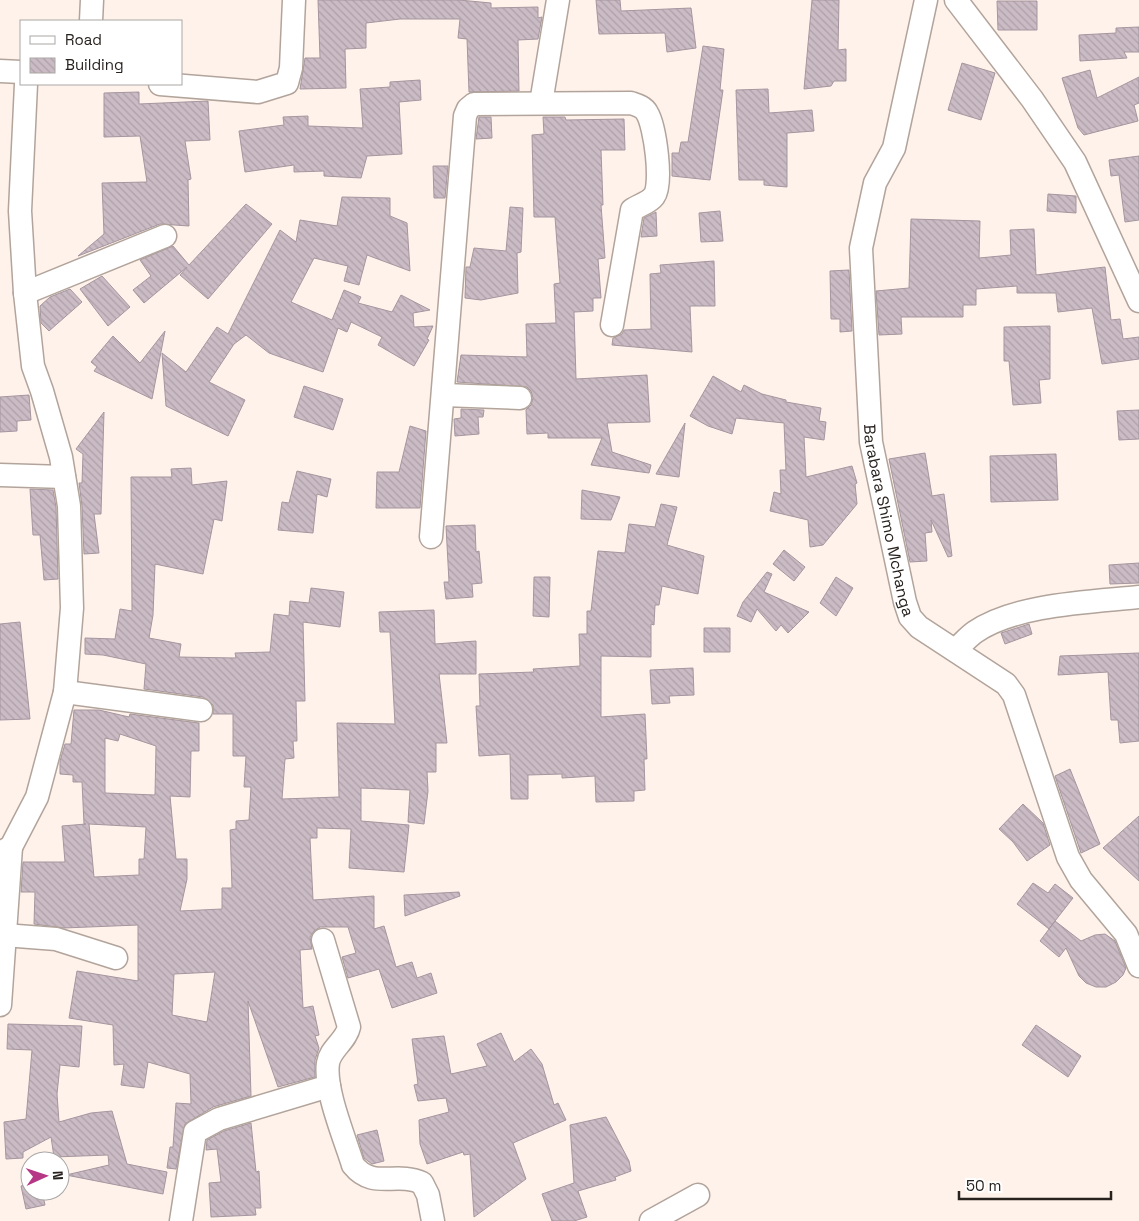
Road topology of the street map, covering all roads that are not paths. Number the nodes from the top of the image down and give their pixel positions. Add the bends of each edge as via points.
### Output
1 (92, 0) edge
2 (294, 0) edge
3 (558, 0) edge
4 (926, 0) edge
5 (956, 0) edge
6 (91, 20) edge
7 (0, 71) edge
8 (20, 72) edge
9 (26, 85) edge
10 (172, 85) edge
11 (541, 103) junction
12 (165, 236) dead end
13 (25, 293) junction
14 (1139, 301) edge
15 (612, 325) dead end
16 (444, 395) junction
17 (520, 398) dead end
18 (0, 475) edge
19 (64, 477) junction
20 (431, 537) dead end
21 (1139, 597) edge
22 (955, 650) junction
23 (65, 692) junction
24 (201, 710) dead end
25 (6, 850) edge
26 (4, 935) junction
27 (323, 940) dead end
28 (116, 958) dead end
29 (1139, 966) edge
30 (0, 1005) edge
31 (329, 1086) junction
32 (698, 1195) dead end
33 (181, 1221) edge
34 (433, 1221) edge
35 (651, 1221) edge

1 - 6 street
2 - 10 street via 291,68 287,83 258,92
3 - 11 street
4 - 22 street, Barabara Shimo Mchanga via 894,148 875,183 861,248 871,442 905,602 910,616 920,626
5 - 14 street via 1032,99 1075,162
7 - 8 street
9 - 13 street via 20,211
11 - 15 street via 631,103 640,106 647,112 657,142 657,191 648,201 632,210
11 - 16 street via 474,104 465,116
12 - 13 street
13 - 19 street via 33,366
16 - 17 street
16 - 20 street
18 - 19 street
19 - 23 street via 69,506 72,608
21 - 22 street via 1060,605 1004,618 976,632
22 - 29 street, Barabara Shimo Mchanga via 1006,684 1014,695 1068,857 1081,880 1126,934
23 - 24 street
23 - 25 street via 37,797
25 - 26 street
26 - 28 street via 56,939
26 - 30 street
27 - 31 street via 349,1027 347,1036 328,1062
31 - 33 street via 219,1119 195,1132
31 - 34 street via 353,1165 370,1178 411,1178 422,1183
32 - 35 street

